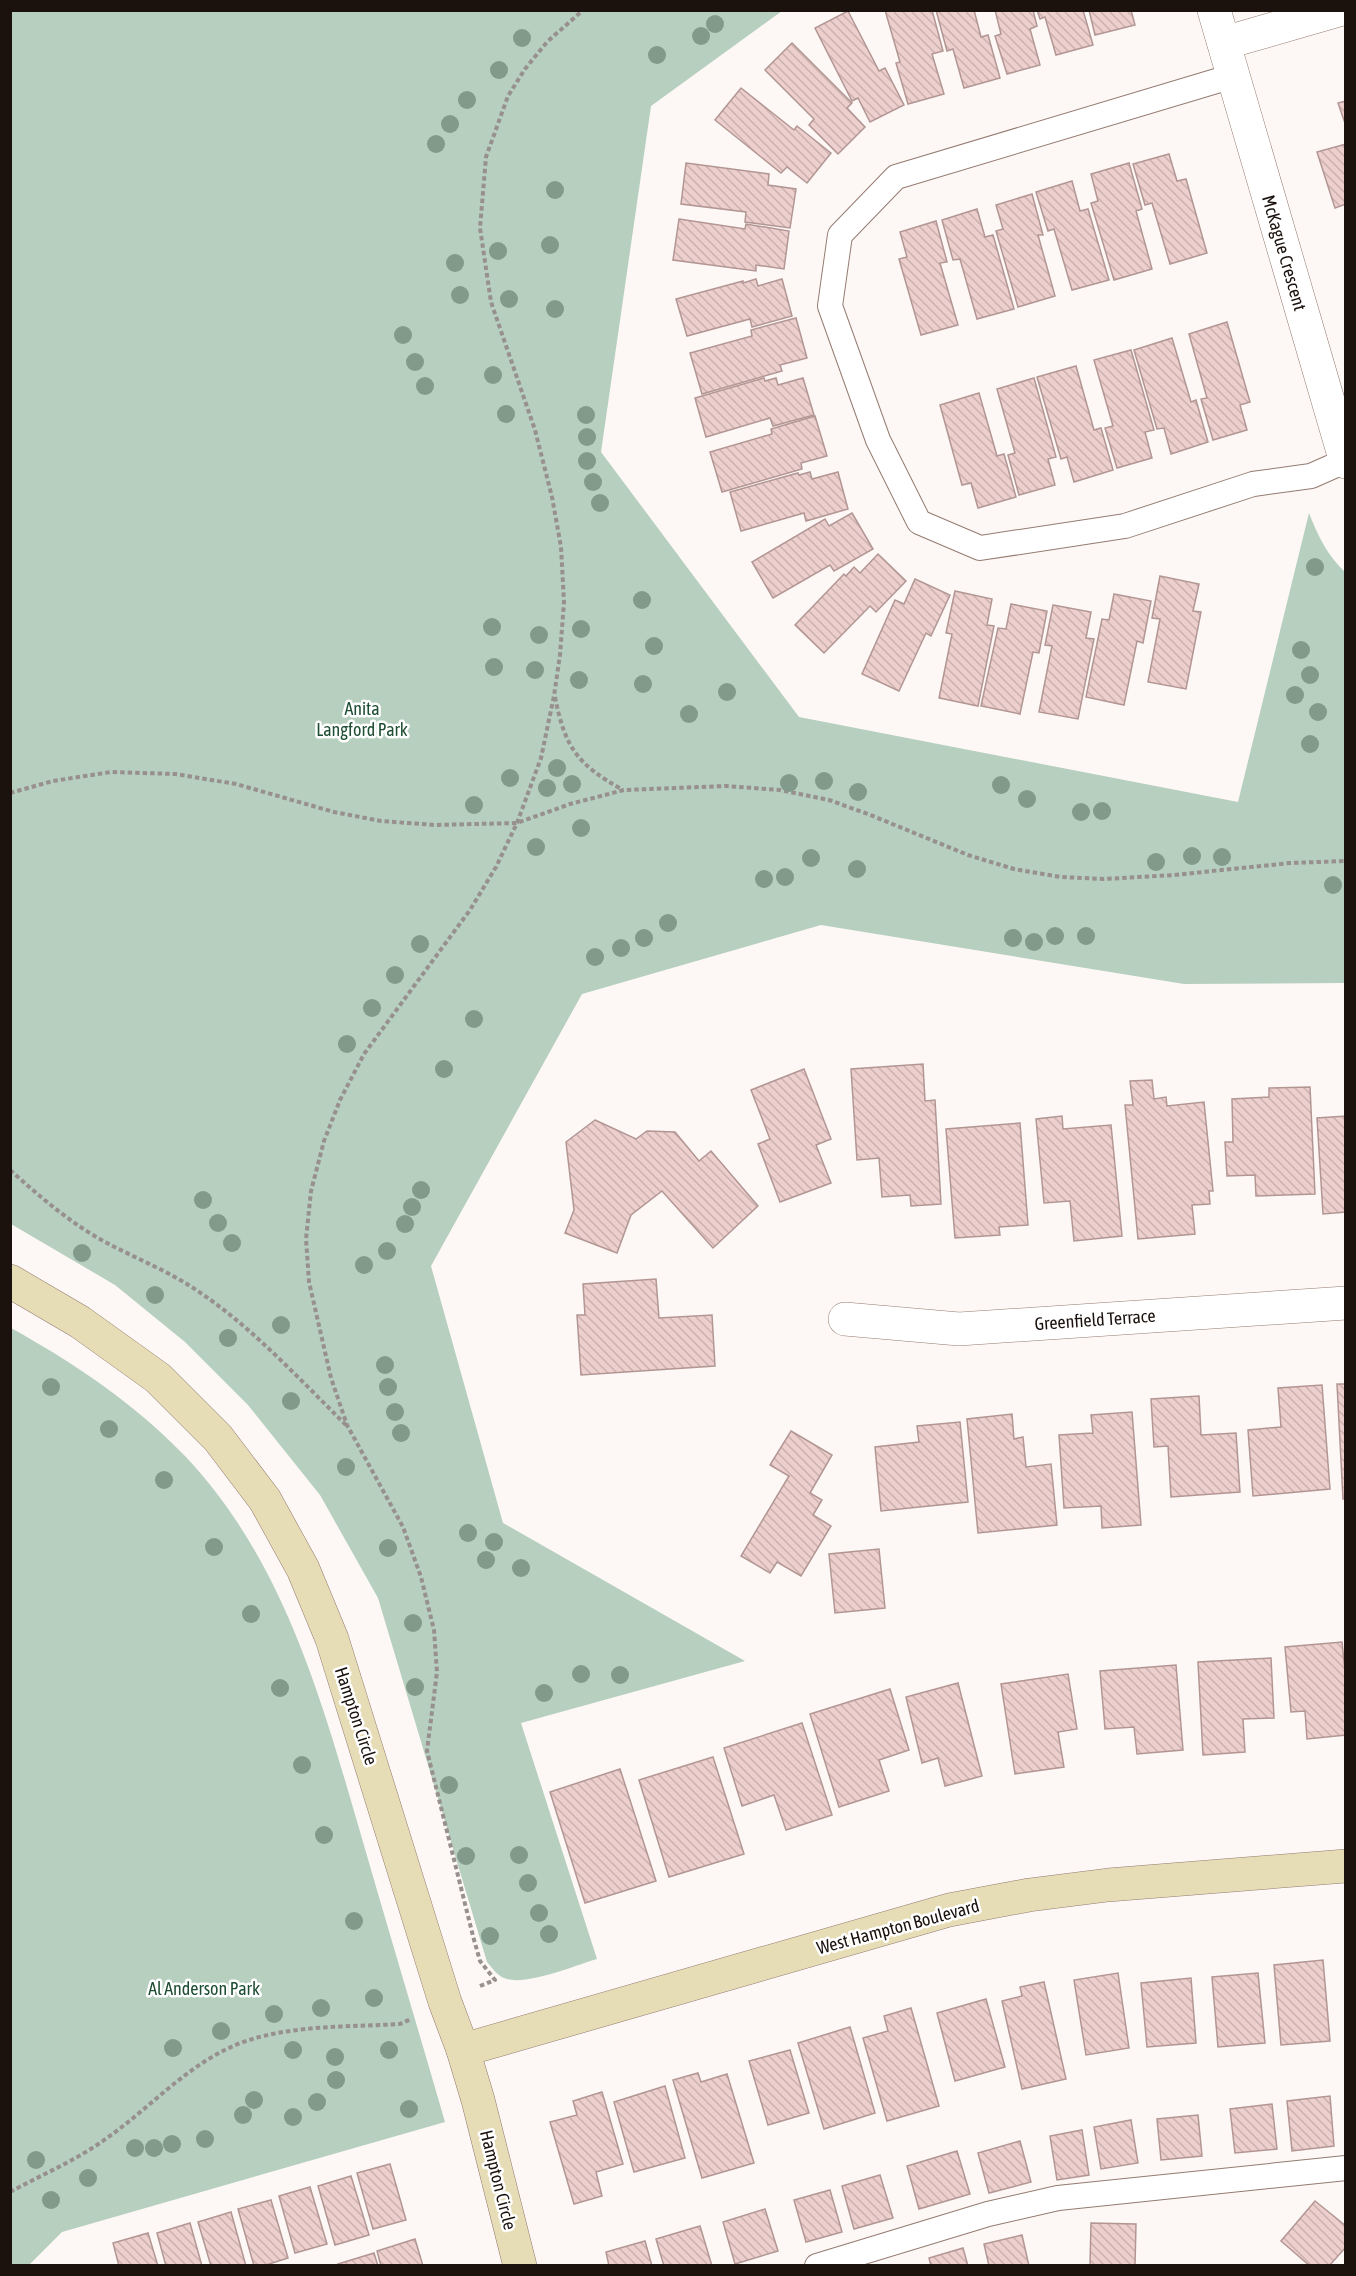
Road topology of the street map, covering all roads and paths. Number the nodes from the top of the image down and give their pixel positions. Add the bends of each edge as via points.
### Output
1 (583, 10) edge
2 (1214, 10) edge
3 (1339, 10) edge
4 (1224, 43) junction
5 (1233, 76) junction
6 (1345, 461) edge
7 (554, 696) junction
8 (624, 790) junction
9 (10, 793) edge
10 (517, 823) junction
11 (1346, 861) edge
12 (10, 1170) edge
13 (10, 1281) edge
14 (1346, 1303) edge
15 (844, 1319) dead end
16 (347, 1425) junction
17 (1346, 1866) edge
18 (445, 2002) junction
19 (463, 2050) junction
20 (1346, 2168) edge
21 (10, 2192) edge
22 (520, 2265) edge
23 (817, 2265) edge

1 - 7 path via 547,42 508,96 486,157 480,228 490,302 535,430 561,547 564,602
2 - 4 street, McKague Crescent
3 - 4 street
4 - 5 street, McKague Crescent
5 - 6 street, McKague Crescent
5 - 6 lane via 896,177 840,235 830,306 878,440 920,522 980,548 1125,526 1253,484 1311,476
7 - 8 path via 568,743 583,763
7 - 10 path via 541,758
8 - 10 path
8 - 11 path via 726,786 780,790 829,800 968,855 1014,869 1061,877 1104,879
9 - 10 path via 111,771 175,774 236,784 381,821 435,825
10 - 16 path via 470,910 364,1054 324,1141 311,1191 306,1239 309,1282 331,1378
12 - 16 path via 56,1211 182,1281 220,1307
13 - 18 street, Hampton Circle via 80,1322 158,1378 218,1438 265,1500 303,1569 332,1639
14 - 15 street, Greenfield Terrace via 959,1329
16 - 18 path via 403,1527 421,1577 434,1630 438,1672 427,1751 475,1944 480,1960 495,1980
17 - 19 street, West Hampton Boulevard via 1108,1885 949,1910
18 - 19 street, Hampton Circle
18 - 21 path via 400,2024 283,2031 212,2055 106,2139
19 - 22 street, Hampton Circle
20 - 23 lane via 1058,2198 988,2214

